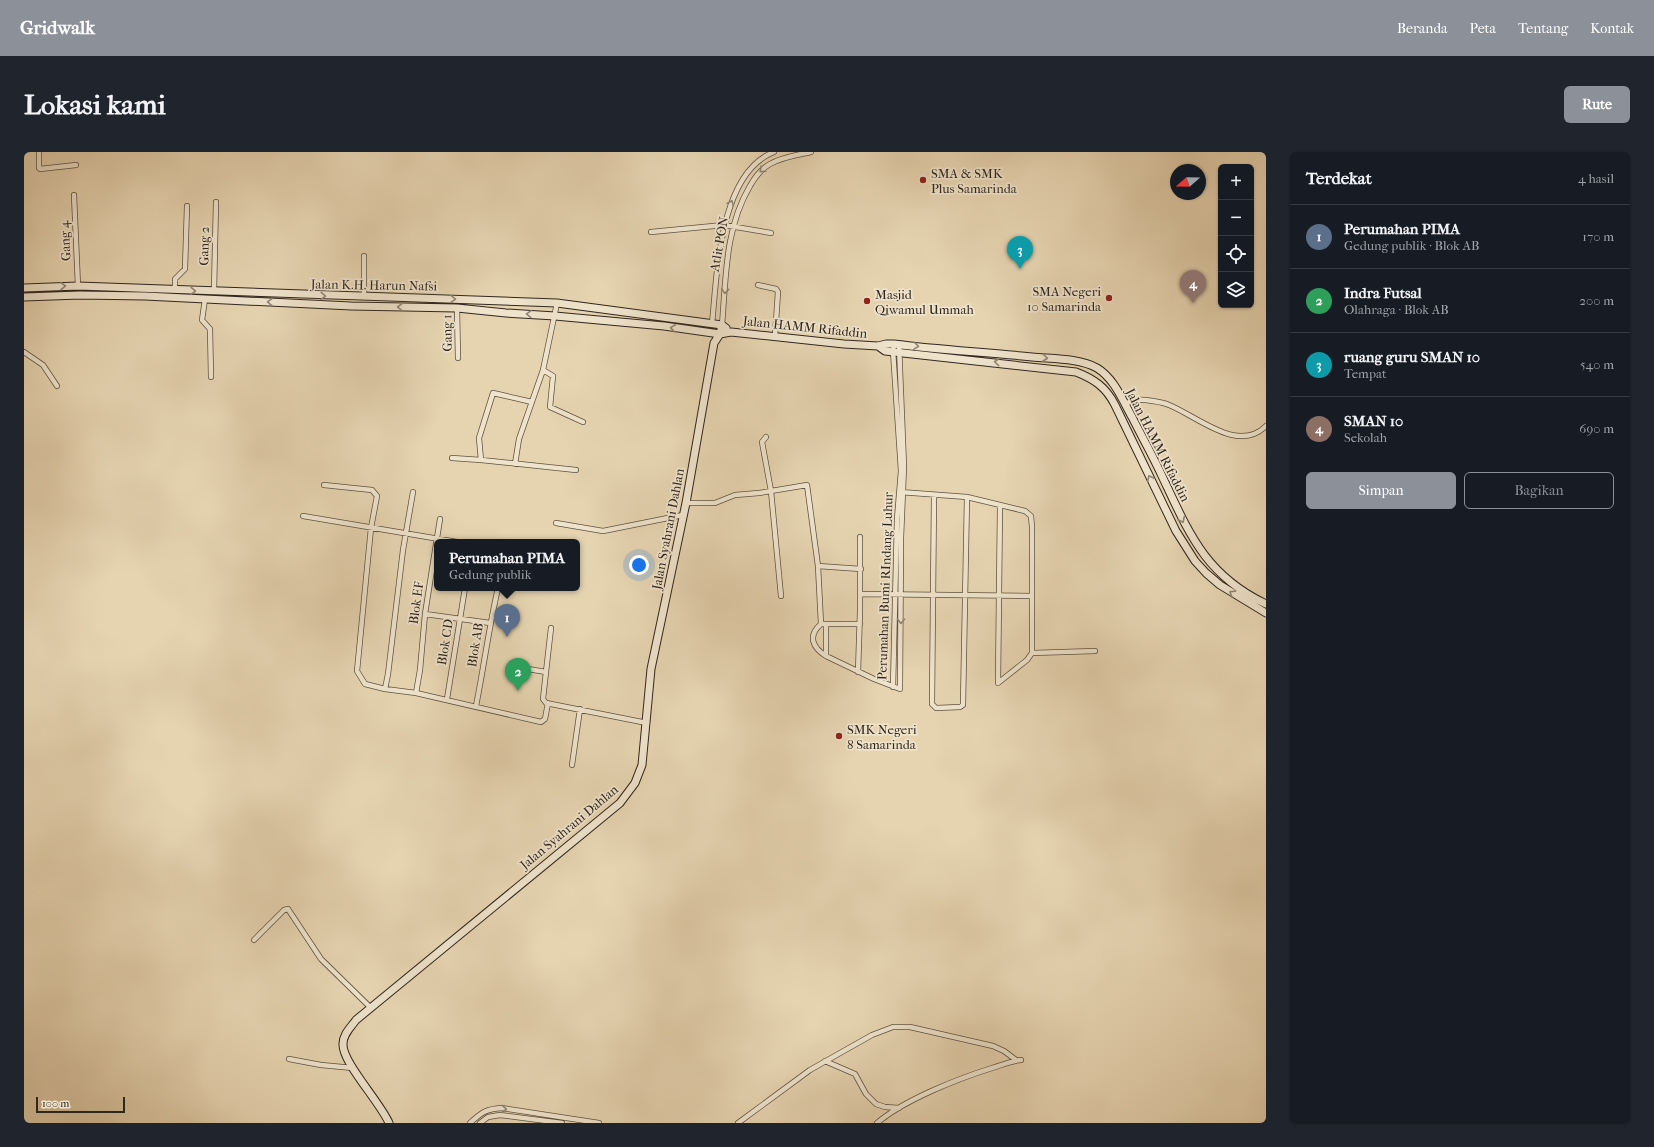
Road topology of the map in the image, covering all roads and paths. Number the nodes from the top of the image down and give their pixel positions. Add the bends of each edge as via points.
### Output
1 (39, 152) edge
2 (774, 152) edge
3 (811, 152) edge
4 (76, 165) dead end
5 (74, 195) dead end
6 (216, 202) dead end
7 (187, 206) dead end
8 (724, 225) junction
9 (734, 226) junction
10 (651, 232) dead end
11 (771, 233) dead end
12 (364, 256) dead end
13 (758, 285) dead end
14 (78, 286) junction
15 (24, 288) edge
16 (174, 290) junction
17 (214, 291) junction
18 (145, 292) junction
19 (24, 297) edge
20 (364, 297) junction
21 (375, 297) junction
22 (204, 299) junction
23 (557, 303) junction
24 (376, 307) junction
25 (457, 308) junction
26 (555, 316) junction
27 (712, 324) junction
28 (722, 325) junction
29 (731, 332) junction
30 (711, 333) junction
31 (720, 334) junction
32 (775, 336) junction
33 (714, 343) junction
34 (896, 348) junction
35 (24, 352) edge
36 (458, 358) dead end
37 (543, 370) junction
38 (211, 377) dead end
39 (57, 386) dead end
40 (532, 402) junction
41 (1125, 404) junction
42 (583, 422) dead end
43 (1266, 426) edge
44 (766, 437) dead end
45 (452, 458) dead end
46 (481, 460) junction
47 (515, 464) junction
48 (576, 470) dead end
49 (324, 485) dead end
50 (771, 491) junction
51 (413, 492) dead end
52 (902, 492) junction
53 (934, 496) junction
54 (967, 498) junction
55 (688, 503) junction
56 (1174, 505) junction
57 (1000, 506) junction
58 (1165, 509) junction
59 (683, 515) junction
60 (303, 516) dead end
61 (440, 520) dead end
62 (556, 523) dead end
63 (371, 528) junction
64 (406, 534) junction
65 (860, 537) dead end
66 (437, 539) joint
67 (434, 558) edge
68 (818, 566) junction
69 (861, 569) junction
70 (464, 591) edge
71 (497, 591) edge
72 (860, 594) junction
73 (899, 595) junction
74 (933, 595) junction
75 (965, 595) junction
76 (781, 596) dead end
77 (999, 596) junction
78 (1031, 596) junction
79 (1266, 604) edge
80 (1266, 612) edge
81 (425, 614) junction
82 (459, 620) junction
83 (490, 623) junction
84 (824, 624) junction
85 (860, 624) junction
86 (551, 628) dead end
87 (1095, 651) dead end
88 (1032, 653) junction
89 (826, 656) junction
90 (516, 667) dead end
91 (546, 672) junction
92 (858, 672) junction
93 (893, 687) junction
94 (385, 689) junction
95 (416, 693) junction
96 (447, 699) junction
97 (548, 703) junction
98 (476, 706) junction
99 (580, 709) junction
100 (647, 723) junction
101 (572, 764) dead end
102 (254, 940) dead end
103 (371, 1008) junction
104 (289, 1059) dead end
105 (825, 1061) junction
106 (353, 1068) junction
107 (898, 1108) junction
108 (389, 1123) edge
109 (470, 1123) edge
110 (480, 1123) edge
111 (562, 1123) edge
112 (599, 1123) edge
113 (738, 1123) edge
114 (877, 1123) edge

1 - 4 street via 40,170
8 -> 2 street, Atlit PON via 733,198 744,177 757,162
3 -> 9 street, Atlit PON via 784,158 769,164 759,172 743,197
5 - 14 street, Gang 4
6 - 17 street, Gang 2
7 - 16 street via 185,269 175,279
8 - 9 street
8 - 10 street
8 - 27 street, Atlit PON
9 - 11 street
9 -> 28 street, Atlit PON via 727,262
12 - 20 street
13 - 32 street via 776,289 778,292
15 -> 14 main road, Jalan K.H. Harun Nafsi
14 - 18 main road, Jalan K.H. Harun Nafsi
16 -> 17 main road, Jalan K.H. Harun Nafsi
16 - 18 main road, Jalan K.H. Harun Nafsi
17 -> 20 main road, Jalan K.H. Harun Nafsi
18 - 19 main road, Jalan K.H. Harun Nafsi
18 - 22 main road, Jalan K.H. Harun Nafsi
20 - 21 main road, Jalan K.H. Harun Nafsi
21 -> 23 main road, Jalan K.H. Harun Nafsi
21 - 24 main road
24 -> 22 main road, Jalan K.H. Harun Nafsi
22 - 38 street via 202,320 210,330
23 - 26 street
23 - 27 main road, Jalan K.H. Harun Nafsi
25 -> 24 main road, Jalan K.H. Harun Nafsi
26 -> 25 main road, Jalan K.H. Harun Nafsi
25 - 36 street, Gang 1
30 -> 26 main road, Jalan K.H. Harun Nafsi
26 - 37 street
27 - 28 main road, Jalan K.H. Harun Nafsi
27 - 30 main road, Atlit PON
28 - 29 main road, Jalan HAMM Rifaddin
28 - 31 main road, Atlit PON
29 - 31 main road, Jalan HAMM Rifaddin
29 - 32 main road, Jalan HAMM Rifaddin
30 - 31 main road, Jalan K.H. Harun Nafsi
30 - 33 main road, Jalan Syahrani Dahlan
31 - 33 main road, Jalan Syahrani Dahlan
32 - 34 main road, Jalan HAMM Rifaddin via 844,344 886,344
33 - 55 main road, Jalan Syahrani Dahlan
34 -> 41 main road, Jalan HAMM Rifaddin via 1035,357 1081,363 1097,368 1103,373
34 - 52 street, Perumahan Bumi RIndang Luhur via 904,466
58 -> 34 main road, Jalan HAMM Rifaddin via 1111,396 1089,377 1076,372
35 - 39 street via 43,365
37 - 40 street
37 - 42 street via 553,376 550,407
40 - 46 street via 493,393 479,438
40 - 47 street via 519,440
41 - 43 street via 1136,400 1168,404 1229,435 1249,436 1260,432
41 - 56 main road, Jalan HAMM Rifaddin
44 - 50 street via 762,441
45 - 46 street
46 - 47 street
47 - 48 street
49 - 63 street via 375,492
50 - 55 street via 735,495 715,503
50 - 68 street via 808,485
50 - 76 street
51 - 64 street
52 - 53 street
52 - 73 street, Perumahan Bumi RIndang Luhur via 897,519
53 - 54 street
53 - 74 street
54 - 57 street
54 - 75 street
55 - 59 main road, Jalan Syahrani Dahlan
56 - 58 main road
56 -> 79 main road, Jalan HAMM Rifaddin via 1196,544 1214,567 1249,596
57 - 77 street
57 - 78 street via 1025,511 1032,518
80 -> 58 main road, Jalan HAMM Rifaddin via 1225,588 1206,573 1183,542
59 - 62 street via 603,531
59 - 100 main road, Jalan Syahrani Dahlan via 651,669
60 - 63 street
61 - 66 street, Blok EF
63 - 64 street
63 - 94 street via 357,671 365,684
64 - 66 street
64 - 94 street
65 - 69 street
67 - 81 street, Blok EF
68 - 69 street
68 - 84 street
69 - 72 street
70 - 82 street, Blok CD
71 - 83 street, Blok AB
72 - 73 street
72 - 85 street
73 - 74 street
73 - 93 street, Perumahan Bumi RIndang Luhur
73 -> 93 street via 900,688
74 - 75 street
74 - 75 street via 932,704 936,708 963,705
75 - 77 street
77 - 78 street
77 - 88 street via 998,683 1028,660
78 - 88 street
81 - 82 street
81 - 95 street, Blok EF
82 - 83 street
82 - 96 street, Blok CD
83 - 98 street, Blok AB
84 - 85 street
84 - 89 street
84 - 89 street via 815,632 813,644
85 - 92 street
86 - 91 street
87 - 88 street
89 - 92 street, Perumahan Bumi RIndang Luhur
90 - 91 street
91 - 97 street via 543,699
92 - 93 street, Perumahan Bumi RIndang Luhur
94 - 95 street
95 - 96 street
96 - 98 street
97 - 98 street via 544,721 541,722
97 - 99 street
99 - 100 street
99 - 101 street
100 - 103 main road, Jalan Syahrani Dahlan via 642,764 635,783 620,802
102 - 103 street via 288,908 322,959
103 - 106 main road, Jalan Syahrani Dahlan via 356,1020 345,1034 342,1043
104 - 106 street via 321,1066
105 - 107 street via 855,1074 866,1094 876,1104
105 - 107 street via 872,1035 893,1027 910,1027 992,1046 1019,1060 975,1074
105 - 113 street
106 - 108 main road, Jalan Syahrani Dahlan
107 - 114 street
109 -> 112 street via 481,1113 502,1108
110 - 111 street via 488,1117 500,1115

